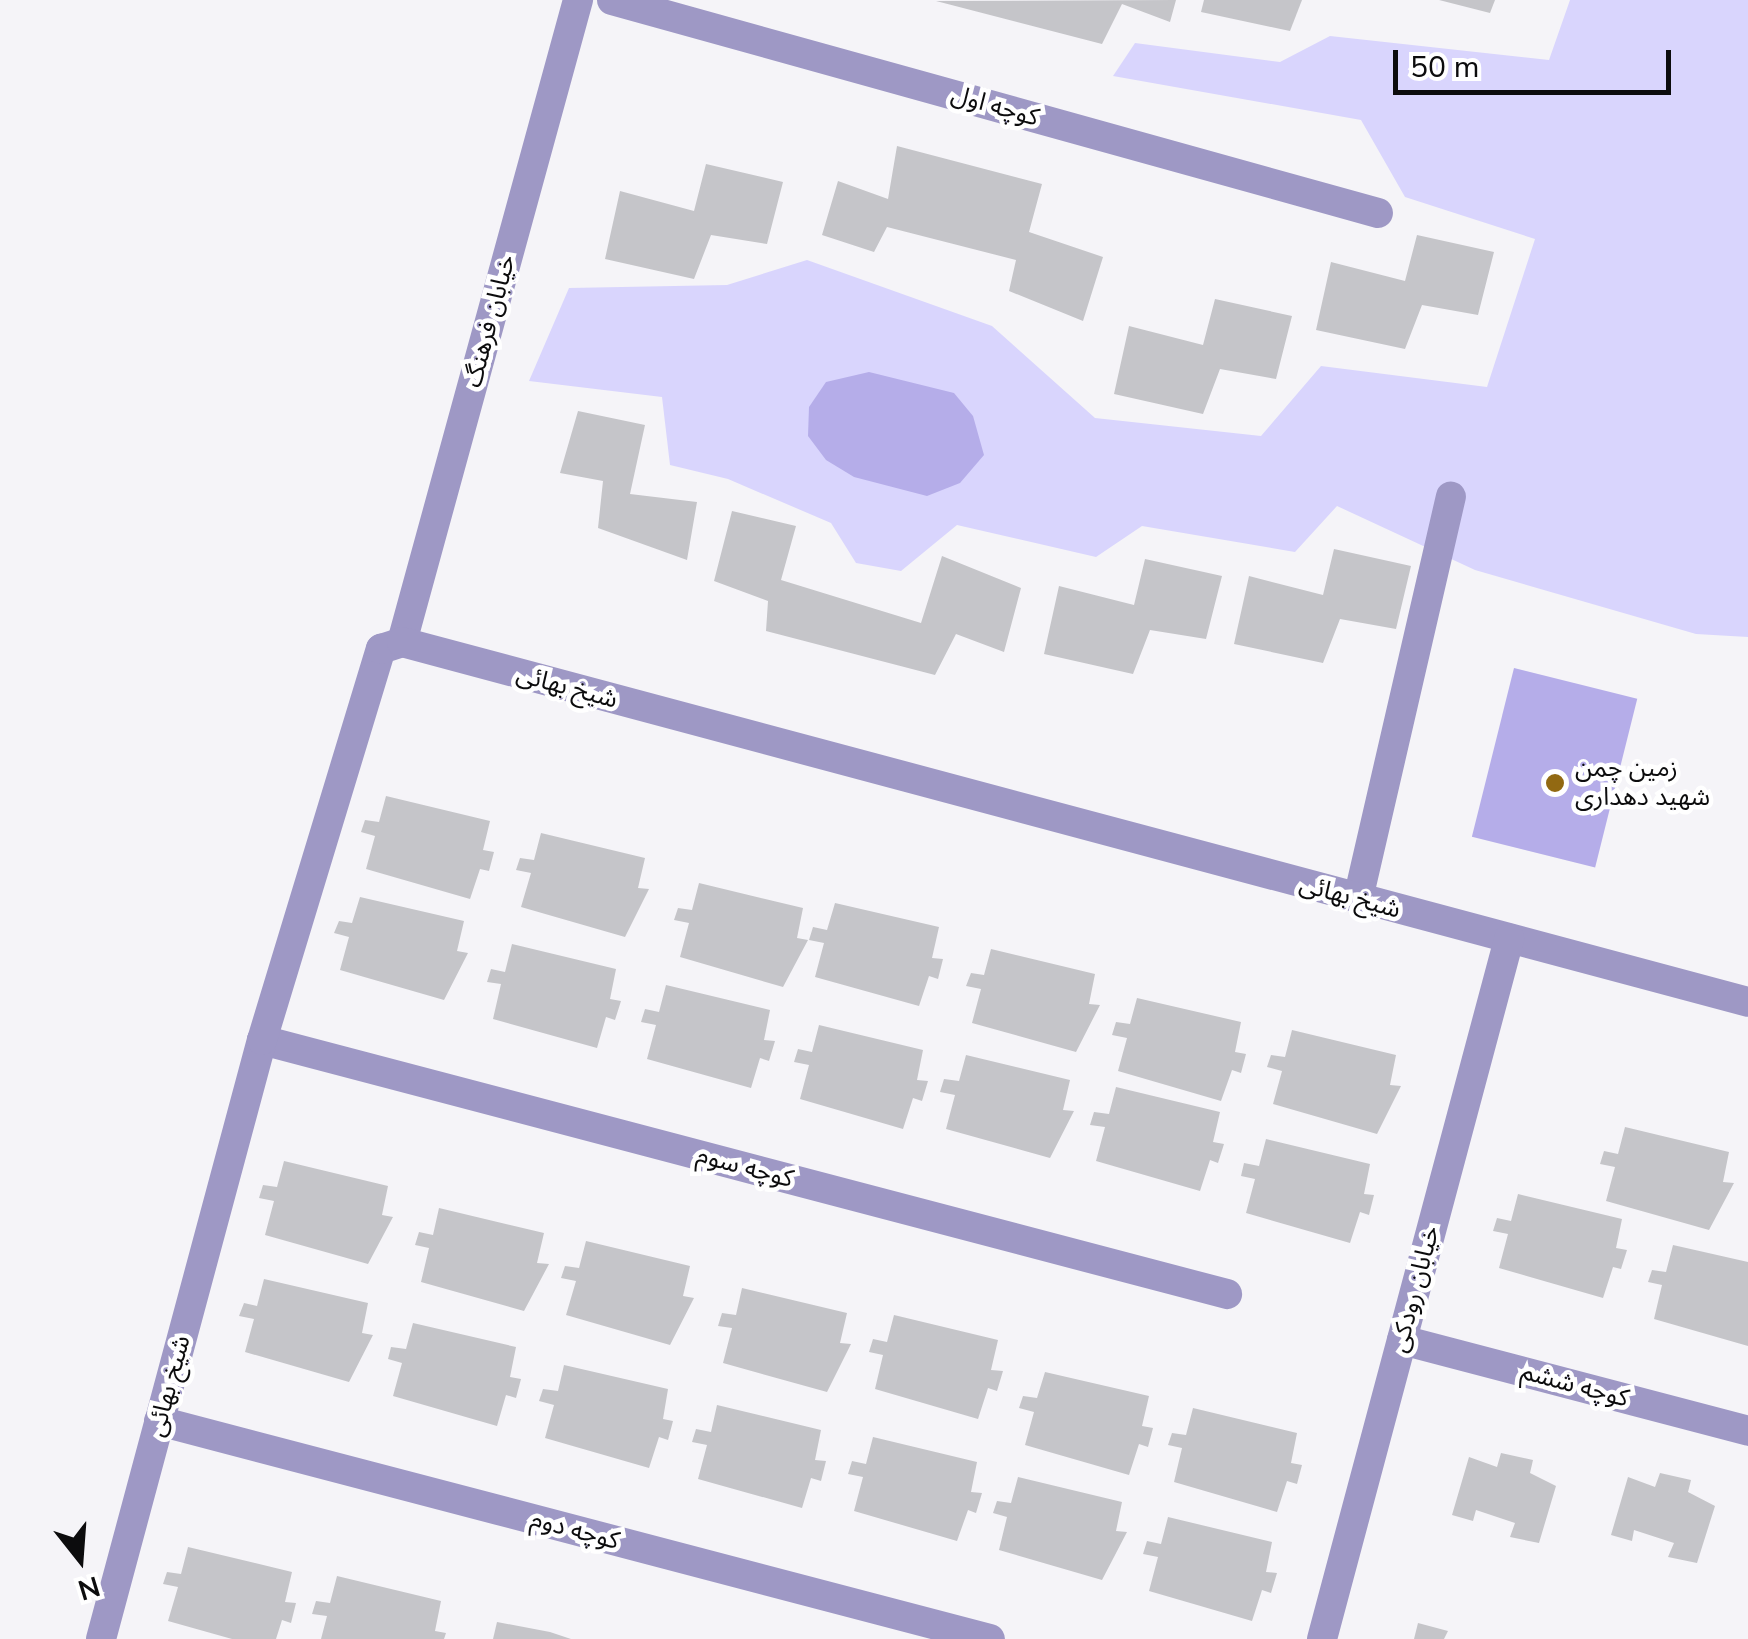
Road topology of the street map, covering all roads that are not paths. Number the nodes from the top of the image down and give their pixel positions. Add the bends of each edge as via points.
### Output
1 (578, 0) edge
2 (612, 0) edge
3 (1378, 213) dead end
4 (1451, 497) dead end
5 (402, 642) junction
6 (1358, 899) junction
7 (1509, 939) junction
8 (1748, 1002) edge
9 (262, 1040) junction
10 (1228, 1294) dead end
11 (1402, 1340) junction
12 (160, 1421) junction
13 (1748, 1431) edge
14 (101, 1639) edge
15 (990, 1639) edge
16 (1322, 1639) edge

1 - 5 street, خیابان فرهنگ
2 - 3 street, کوچه اول
4 - 6 street
5 - 6 street, شیخ بهائی
5 - 9 street, شیخ بهائی via 381,649
6 - 7 street, شیخ بهائی
7 - 8 street, شیخ بهائی
7 - 11 street, خیابان رودکی
9 - 10 street, کوچه سوم
9 - 12 street, شیخ بهائی
11 - 13 street, کوچه ششم
11 - 16 street, خیابان رودکی
12 - 14 street, شیخ بهائی
12 - 15 street, کوچه دوم

